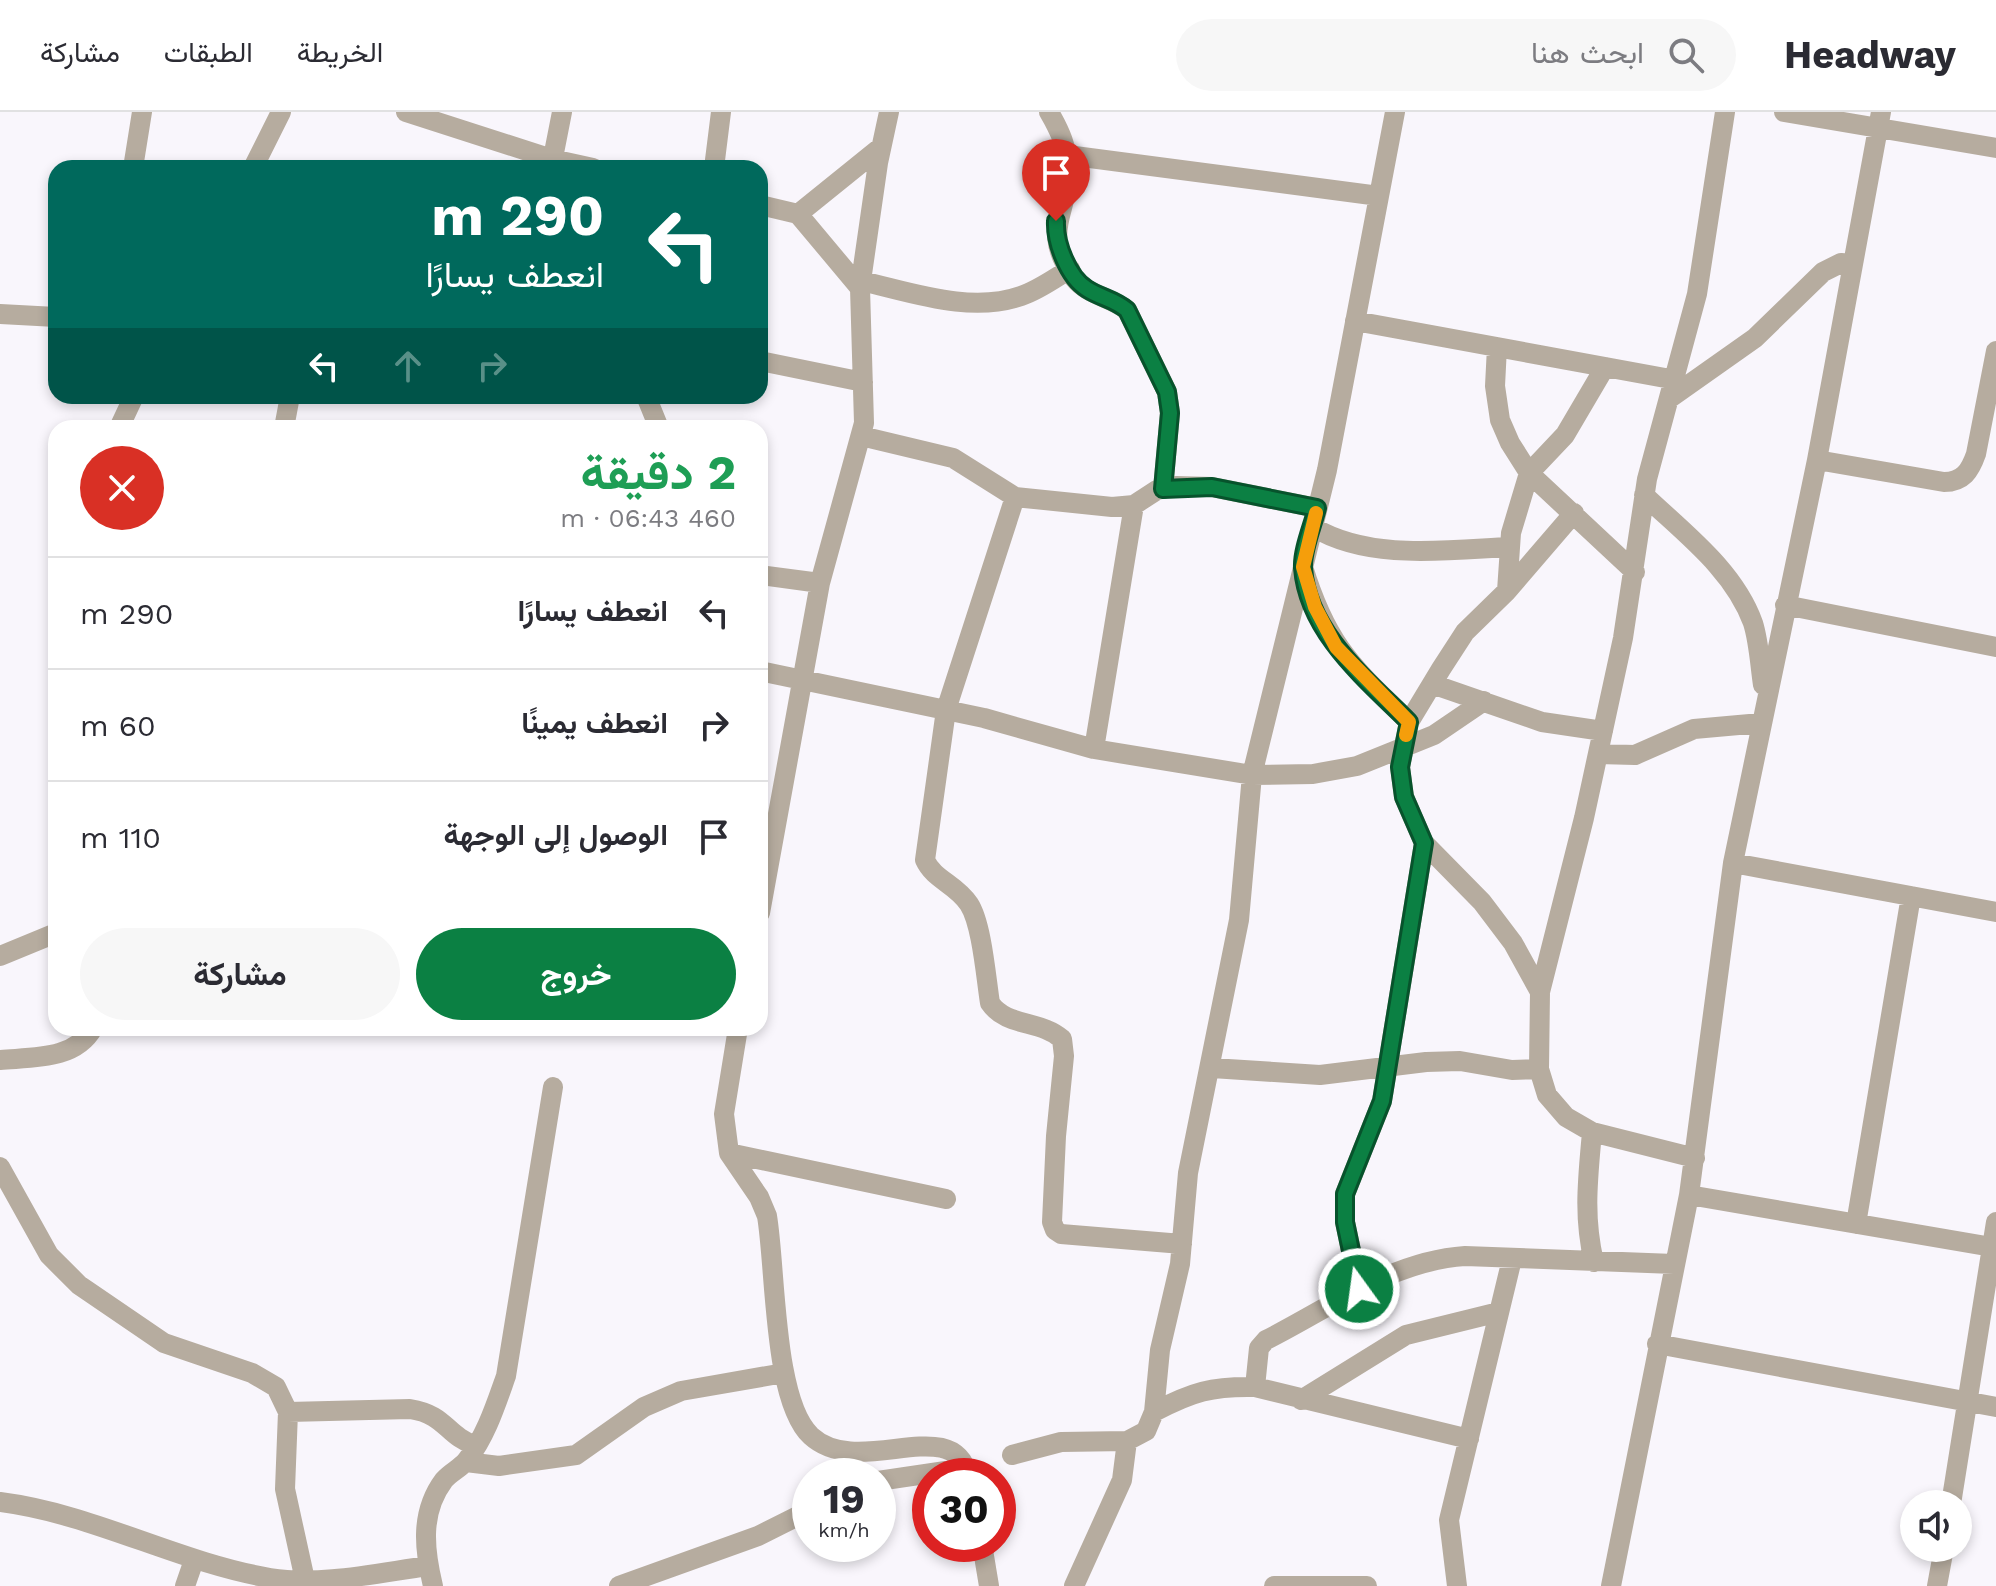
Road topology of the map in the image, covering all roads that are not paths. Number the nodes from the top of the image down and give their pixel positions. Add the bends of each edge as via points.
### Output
1 (142, 112) edge
2 (281, 112) edge
3 (406, 112) edge
4 (562, 112) edge
5 (721, 112) edge
6 (889, 112) edge
7 (1049, 112) edge
8 (1395, 112) edge
9 (1725, 112) edge
10 (1784, 112) edge
11 (1880, 121) edge
12 (881, 147) junction
13 (1996, 148) edge
14 (1067, 155) junction
15 (134, 160) edge
16 (257, 160) edge
17 (543, 160) edge
18 (553, 160) edge
19 (715, 160) edge
20 (1379, 196) junction
21 (768, 207) edge
22 (798, 214) junction
23 (1852, 264) junction
24 (1070, 269) junction
25 (861, 284) junction
26 (0, 314) edge
27 (48, 317) edge
28 (1355, 321) junction
29 (1497, 347) junction
30 (1995, 359) edge
31 (768, 363) edge
32 (1605, 367) junction
33 (863, 382) junction
34 (1673, 389) junction
35 (861, 436) junction
36 (1817, 460) junction
37 (1529, 473) junction
38 (1163, 489) junction
39 (1644, 495) junction
40 (1015, 497) junction
41 (1134, 505) junction
42 (1574, 513) junction
43 (1315, 517) junction
44 (1510, 547) junction
45 (1303, 567) junction
46 (1635, 572) junction
47 (768, 576) edge
48 (820, 583) junction
49 (1507, 591) junction
50 (1785, 605) junction
51 (1996, 647) edge
52 (768, 672) edge
53 (801, 677) junction
54 (1432, 684) junction
55 (1484, 701) junction
56 (1766, 701) junction
57 (946, 710) junction
58 (1409, 722) junction
59 (1761, 723) junction
60 (1603, 731) junction
61 (1094, 749) junction
62 (1402, 750) junction
63 (1598, 754) junction
64 (1252, 775) junction
65 (1424, 843) junction
66 (1733, 863) junction
67 (768, 867) edge
68 (1911, 896) junction
69 (1996, 912) edge
70 (48, 936) edge
71 (0, 956) edge
72 (1540, 992) junction
73 (87, 1036) edge
74 (737, 1036) edge
75 (0, 1060) edge
76 (1212, 1068) junction
77 (1385, 1068) junction
78 (1539, 1069) junction
79 (553, 1087) dead end
80 (1592, 1132) junction
81 (729, 1153) junction
82 (1695, 1158) junction
83 (0, 1167) edge
84 (1689, 1195) junction
85 (946, 1199) dead end
86 (1996, 1222) edge
87 (1856, 1224) junction
88 (1182, 1244) junction
89 (1992, 1247) junction
90 (1512, 1259) junction
91 (1594, 1262) junction
92 (1674, 1264) junction
93 (1359, 1289) junction
94 (1499, 1312) junction
95 (1657, 1344) junction
96 (784, 1373) junction
97 (1255, 1387) junction
98 (1301, 1400) junction
99 (1968, 1402) junction
100 (1996, 1407) edge
101 (288, 1412) junction
102 (1154, 1412) junction
103 (1469, 1439) junction
104 (1127, 1441) junction
105 (471, 1454) junction
106 (1012, 1455) dead end
107 (960, 1458) edge
108 (1953, 1490) edge
109 (0, 1502) edge
110 (792, 1519) edge
111 (194, 1560) junction
112 (985, 1562) edge
113 (1941, 1562) edge
114 (430, 1576) edge
115 (305, 1580) junction
116 (185, 1586) edge
117 (619, 1586) edge
118 (989, 1586) edge
119 (1074, 1586) edge
120 (1274, 1586) edge
121 (1367, 1586) edge
122 (1457, 1586) edge
123 (1611, 1586) edge
124 (1937, 1586) edge

1 - 15 street
2 - 16 street
3 - 17 street
4 - 18 street
5 - 19 street
6 - 12 street
7 - 14 street
8 - 20 street
9 - 34 street via 1697,294
10 - 11 street
11 - 13 street
11 - 23 street
12 - 22 street
12 - 25 street
14 - 20 street
14 - 24 street via 1055,236
20 - 28 street
21 - 22 street
22 - 25 street
23 - 34 street via 1823,272 1755,338
23 - 36 street
24 - 25 street via 1020,297 994,301 943,300
24 - 38 street via 1085,288 1127,310 1167,392
25 - 33 street
26 - 27 street
28 - 29 street
28 - 43 street
29 - 32 street
29 - 37 street via 1500,420
30 - 36 street via 1976,454 1962,479 1944,482
31 - 33 street
32 - 34 street
32 - 37 street via 1565,435
33 - 35 street via 867,406
34 - 39 street
35 - 40 street via 953,458
35 - 48 street
36 - 50 street
37 - 42 street
37 - 44 street
38 - 41 street
38 - 43 street via 1212,487
39 - 46 street
39 - 56 street via 1736,590 1753,624
40 - 41 street
40 - 57 street
41 - 61 street
42 - 46 street
42 - 49 street
43 - 44 street via 1332,538 1354,544 1431,550
43 - 45 street
44 - 49 street
45 - 58 street via 1315,607 1336,647
45 - 64 street
46 - 60 street
47 - 48 street
48 - 53 street
49 - 54 street via 1465,632
50 - 51 street
50 - 56 street
52 - 53 street
53 - 57 street
53 - 67 street
54 - 55 street
54 - 58 street
55 - 60 street via 1558,726
55 - 62 street via 1457,723
56 - 59 street
57 - 61 street
57 - 88 street via 925,860 931,873 953,886 970,906 990,1003 997,1014 1051,1029 1062,1039 1055,1230
58 - 62 street
59 - 63 street via 1694,729 1635,755
59 - 66 street
60 - 63 street
61 - 64 street
62 - 64 street via 1313,774
62 - 65 street via 1404,797
63 - 72 street
64 - 76 street via 1239,920
65 - 72 street via 1482,902
65 - 77 street
66 - 68 street
66 - 82 street
68 - 69 street
68 - 87 street
70 - 71 street
72 - 78 street
73 - 75 street via 78,1048
74 - 81 street via 724,1114
76 - 77 street via 1320,1075
76 - 88 street via 1191,1159
77 - 78 street via 1460,1061
77 - 93 street via 1382,1101 1345,1194 1345,1222
78 - 80 street via 1556,1106
79 - 105 street via 506,1376
80 - 82 street
80 - 91 street via 1585,1226
81 - 85 street
81 - 96 street via 767,1216
82 - 84 street
83 - 101 street via 49,1255 79,1285 164,1343 252,1373 276,1387
84 - 87 street
84 - 92 street
86 - 89 street
87 - 89 street
88 - 102 street via 1156,1375
89 - 99 street
90 - 91 street
90 - 93 street via 1436,1258
90 - 94 street
91 - 92 street
92 - 95 street
93 - 97 street via 1266,1340 1259,1348
94 - 98 street via 1406,1335
94 - 103 street
95 - 99 street
95 - 123 street
96 - 105 street via 681,1391 644,1407 576,1455 499,1466
96 - 107 street via 811,1436 833,1448 861,1453 948,1447
97 - 98 street
97 - 102 street via 1192,1392
98 - 103 street
99 - 100 street
99 - 108 street
101 - 105 street via 430,1412
101 - 115 street via 285,1489
102 - 104 street via 1146,1431
103 - 122 street via 1449,1520
104 - 106 street via 1061,1442
104 - 119 street via 1122,1480
105 - 114 street via 432,1497 424,1533
109 - 111 street via 104,1525
110 - 117 street
111 - 115 street
111 - 116 street
112 - 118 street
113 - 124 street
114 - 115 street
120 - 121 street

